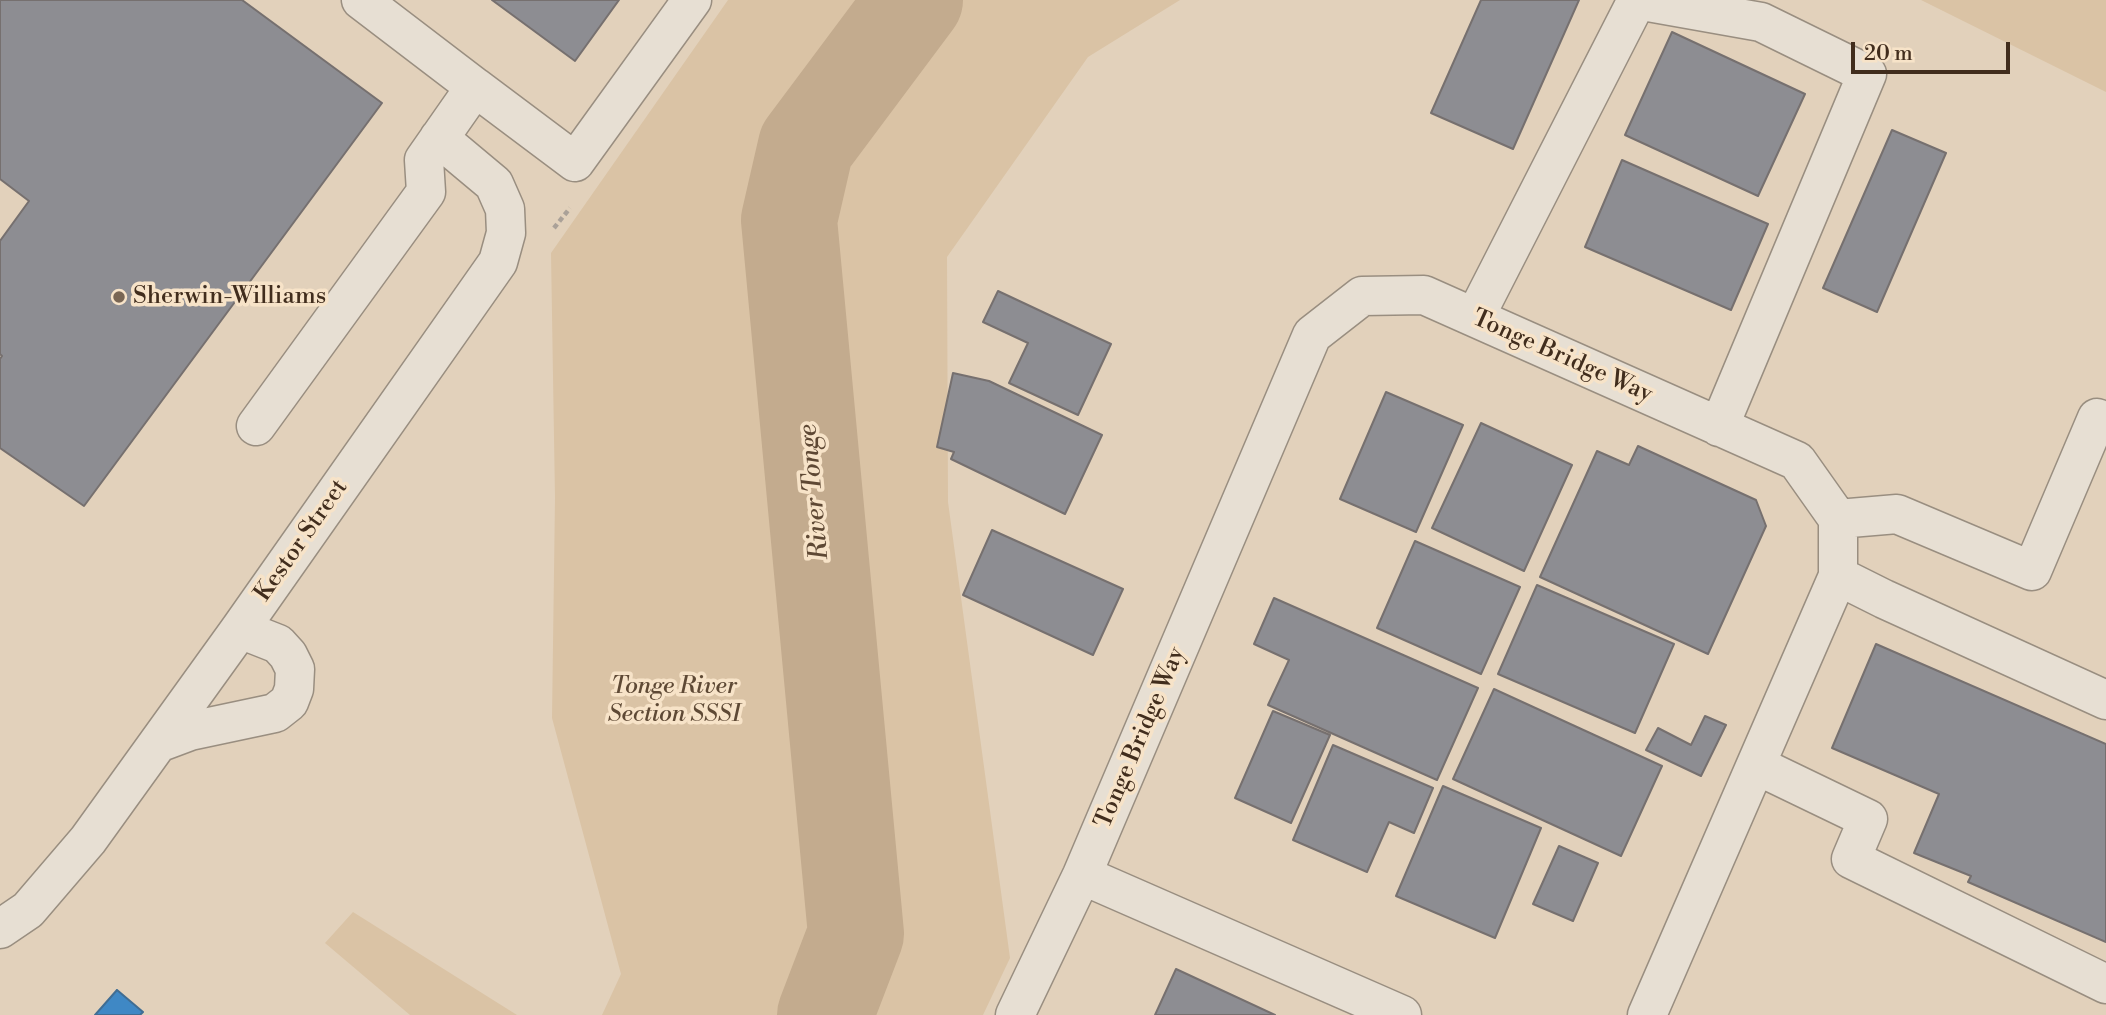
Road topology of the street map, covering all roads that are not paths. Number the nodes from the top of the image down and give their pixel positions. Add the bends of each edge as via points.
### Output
1 (361, 0) edge
2 (692, 0) edge
3 (475, 87) junction
4 (439, 138) junction
5 (1475, 317) junction
6 (2097, 418) dead end
7 (256, 426) dead end
8 (1719, 427) junction
9 (1838, 519) junction
10 (1838, 576) junction
11 (240, 629) junction
12 (2106, 700) edge
13 (158, 743) junction
14 (1756, 765) junction
15 (1082, 876) junction
16 (0, 929) edge
17 (2106, 984) edge
18 (1015, 1015) edge
19 (1402, 1015) edge
20 (1647, 1015) edge

1 - 3 street
2 - 3 street via 575,162
3 - 4 street
4 - 7 street via 424,160 426,192
4 - 11 street, Kestor Street via 494,184 505,209 506,233 498,262
5 - 8 street, Tonge Bridge Way
5 - 8 street via 1637,0 1761,22 1867,74
5 - 15 street, Tonge Bridge Way via 1424,295 1362,296 1312,335
6 - 9 street via 2032,571 1897,514
8 - 9 street, Tonge Bridge Way via 1797,461
9 - 10 street
10 - 12 street
10 - 14 street
11 - 13 street, Kestor Street
11 - 13 street via 278,644 288,655 296,669 289,702 275,713 190,731
13 - 16 street, Kestor Street via 88,840 28,910
14 - 17 street via 1868,818 1851,859
14 - 20 street
15 - 18 street, Tonge Bridge Way
15 - 19 street

